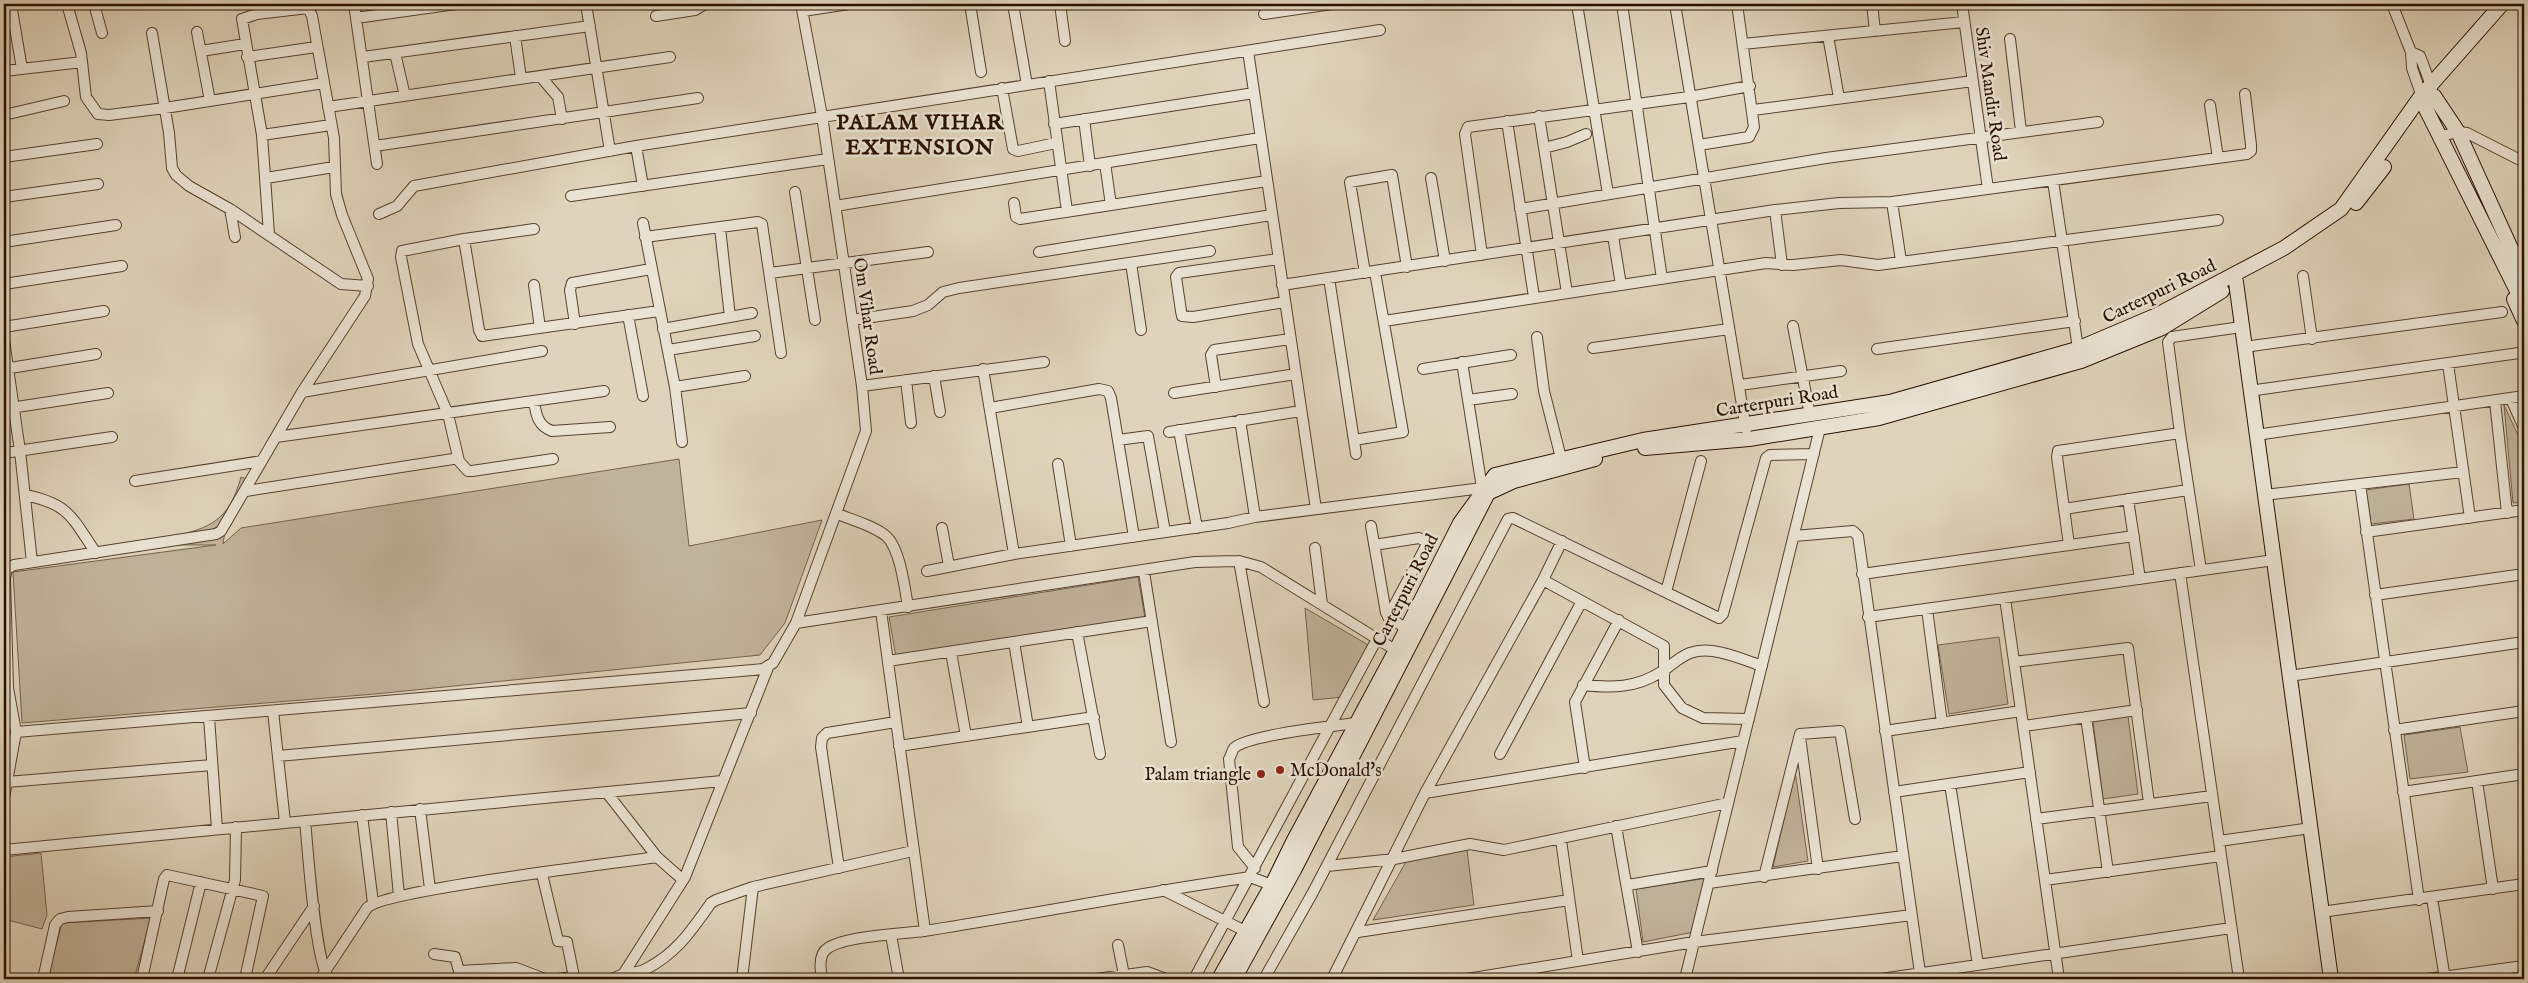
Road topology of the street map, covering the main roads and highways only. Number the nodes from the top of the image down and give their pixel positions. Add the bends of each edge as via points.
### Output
1 (2502, 4) edge
2 (2512, 4) edge
3 (2428, 96) junction
4 (2492, 206) junction
5 (2479, 212) junction
6 (2498, 235) junction
7 (2524, 253) edge
8 (2524, 278) edge
9 (2236, 282) junction
10 (2524, 305) edge
11 (2161, 321) junction
12 (2524, 321) edge
13 (2079, 355) junction
14 (1747, 432) junction
15 (1400, 653) junction
16 (1219, 979) edge
17 (1234, 979) edge
18 (2331, 979) edge

1 - 3 main road, Carterpuri Road
2 - 3 main road, Carterpuri Road
3 - 4 main road via 2458,132
3 - 5 main road via 2441,136
3 - 9 main road, Carterpuri Road via 2370,186 2341,221
3 - 11 main road, Carterpuri Road via 2341,209 2284,248
4 - 6 main road
4 - 7 main road
5 - 6 main road
5 - 12 main road
6 - 8 main road
6 - 10 main road
9 - 11 main road, Carterpuri Road
9 - 18 main road
11 - 13 main road, Carterpuri Road
13 - 14 main road, Carterpuri Road via 1890,402 1810,415
13 - 14 main road, Carterpuri Road via 1879,418 1820,428
14 - 15 main road, Carterpuri Road via 1624,450 1564,463 1485,490
15 - 16 main road, Carterpuri Road via 1356,723
15 - 17 main road, Carterpuri Road

